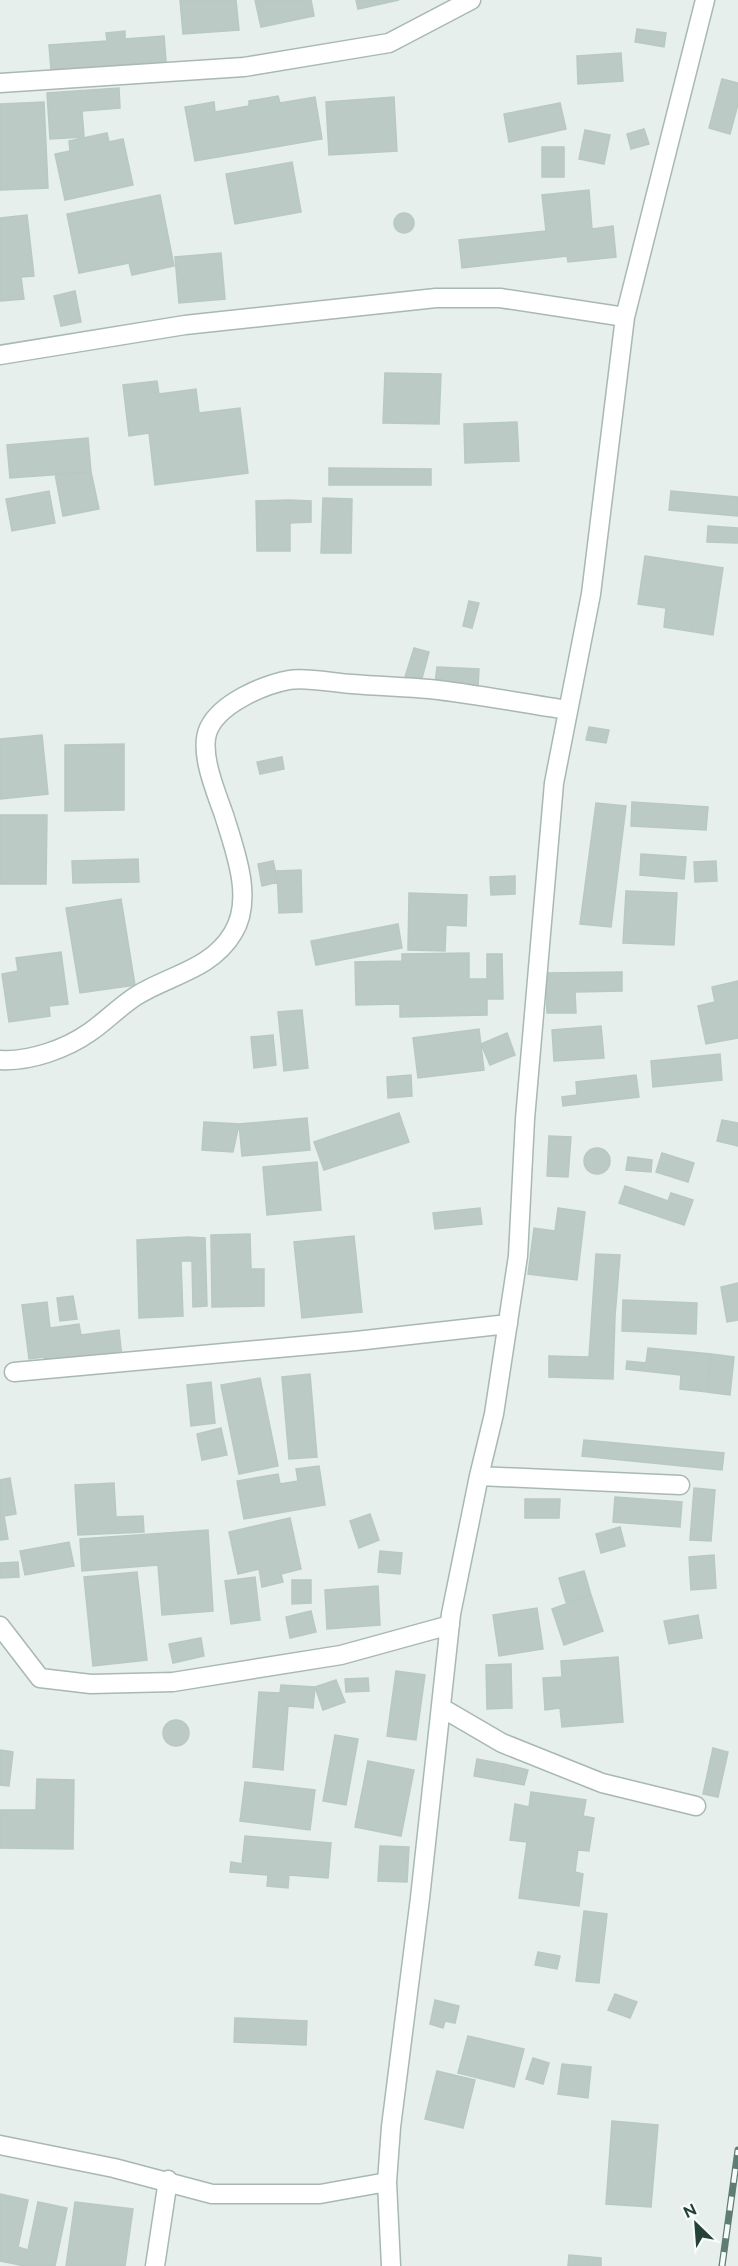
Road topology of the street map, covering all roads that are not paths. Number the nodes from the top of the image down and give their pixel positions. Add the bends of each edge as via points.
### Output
1 (471, 0) edge
2 (705, 0) edge
3 (0, 83) edge
4 (625, 317) junction
5 (0, 355) edge
6 (568, 710) junction
7 (0, 1060) edge
8 (508, 1324) junction
9 (14, 1371) dead end
10 (479, 1476) junction
11 (680, 1485) dead end
12 (450, 1625) junction
13 (0, 1626) edge
14 (442, 1708) junction
15 (696, 1806) dead end
16 (0, 2145) edge
17 (168, 2180) junction
18 (387, 2182) junction
19 (155, 2266) edge
20 (391, 2266) edge

1 - 3 street via 389,43 244,67
2 - 4 street
4 - 5 street via 500,298 436,298 185,325
4 - 6 street via 591,594
6 - 7 street via 429,689 291,680 242,697 209,728 206,747 243,890 241,917 233,935 211,959 139,994 88,1033 44,1054
6 - 8 street via 554,783 525,1119 518,1256
8 - 9 street
8 - 10 street via 494,1414
10 - 11 street
10 - 12 street
12 - 13 street via 341,1656 173,1682 91,1684 40,1678
12 - 14 street
14 - 15 street via 502,1743 602,1783
14 - 18 street
16 - 17 street
17 - 18 street via 212,2194 320,2194
17 - 19 street
18 - 20 street

